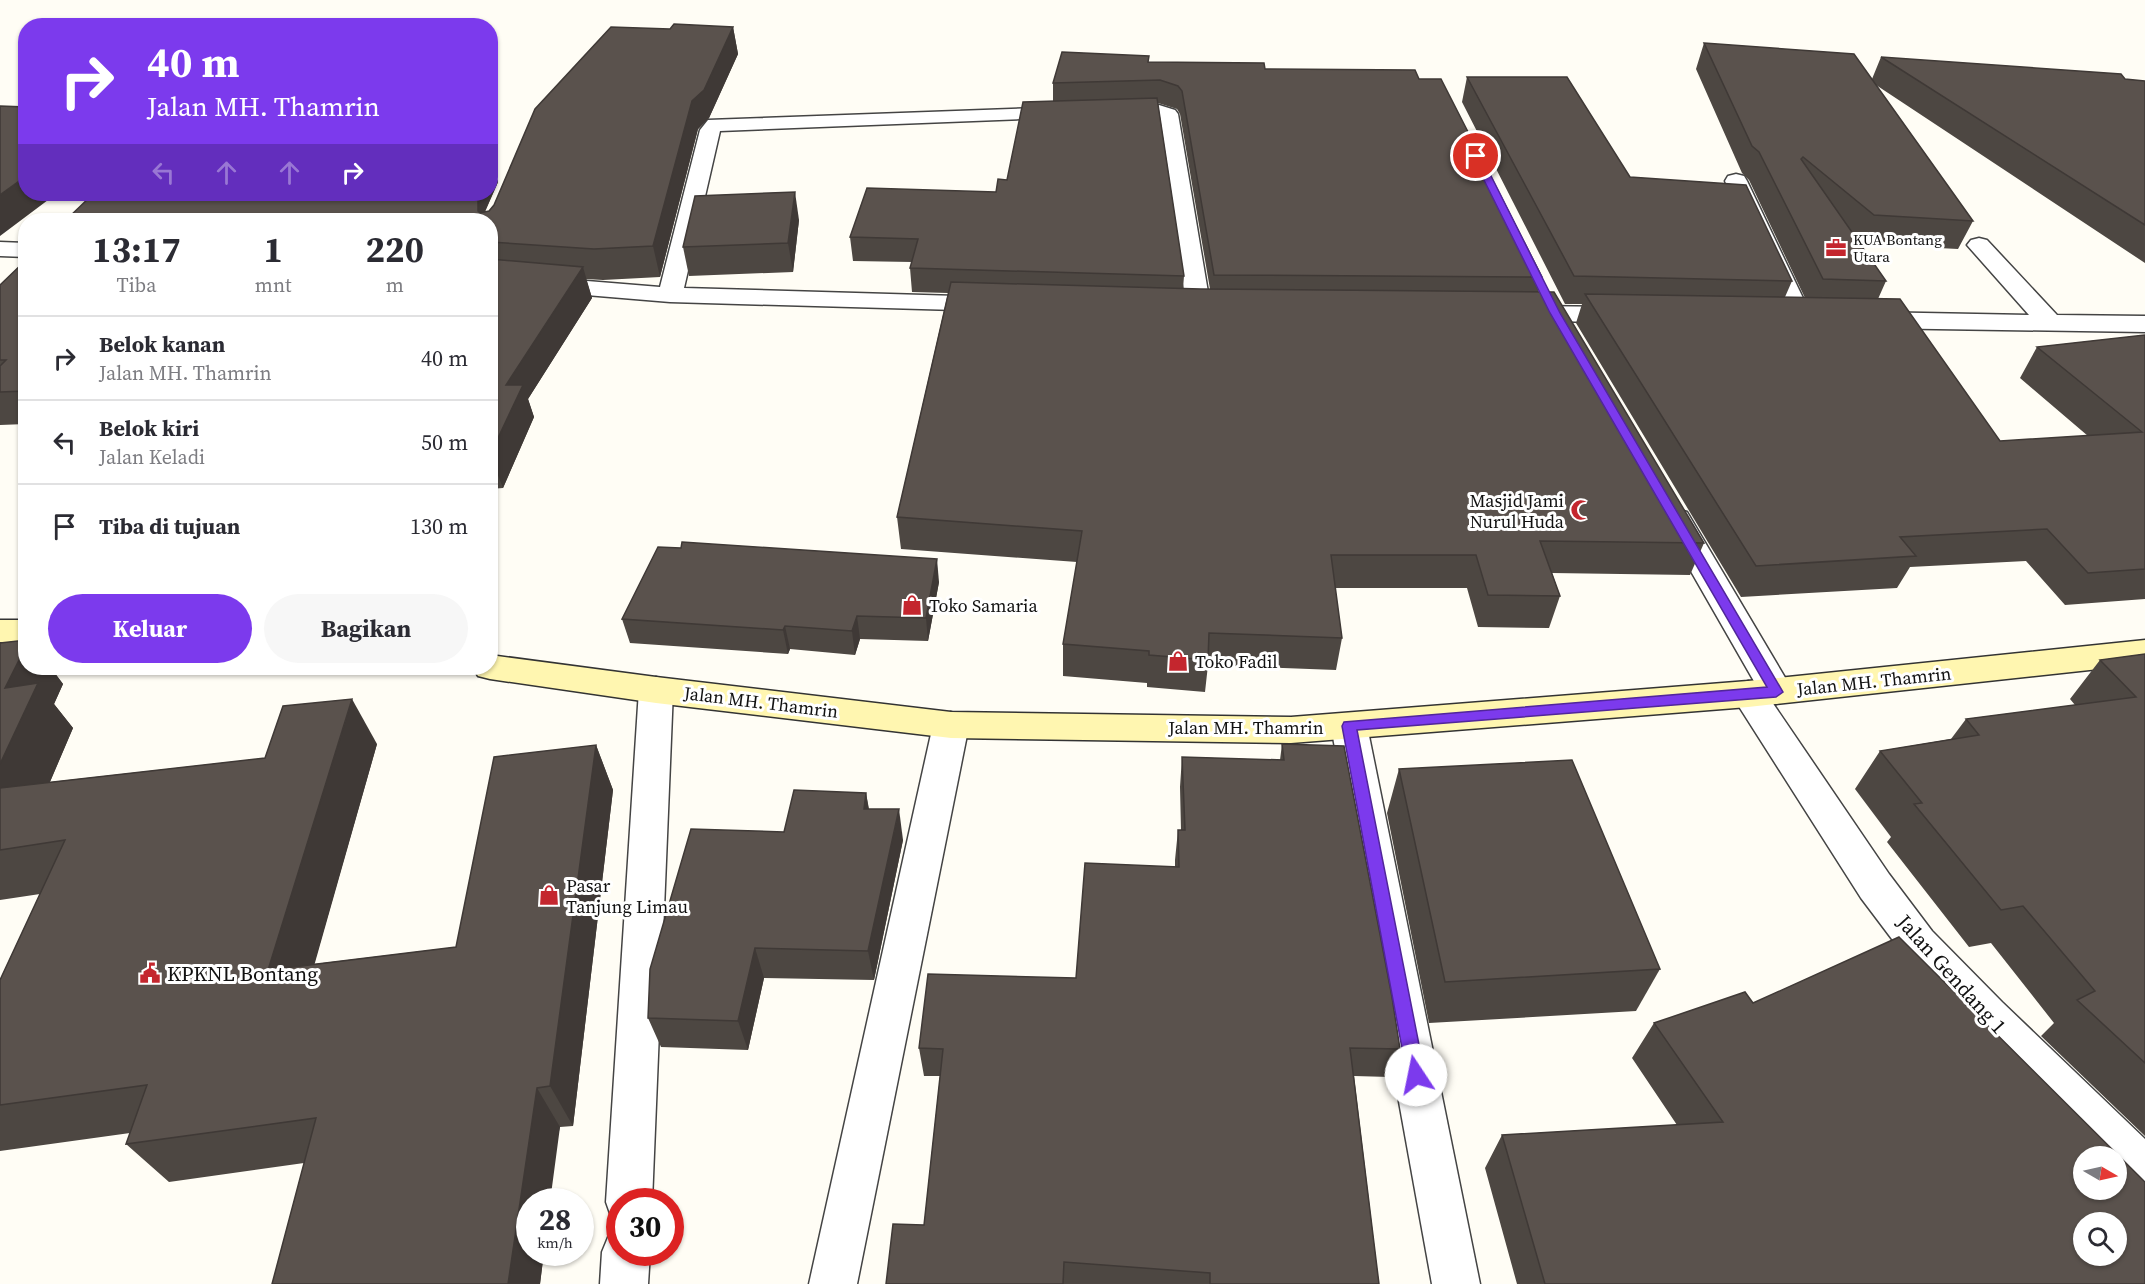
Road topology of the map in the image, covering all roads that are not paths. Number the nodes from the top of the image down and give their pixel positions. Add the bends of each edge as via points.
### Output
1 (1736, 181) dead end
2 (1979, 245) dead end
3 (0, 249) edge
4 (18, 250) edge
5 (498, 281) edge
6 (670, 296) junction
7 (1550, 303) junction
8 (1011, 305) edge
9 (1199, 310) edge
10 (1496, 312) edge
11 (1648, 315) edge
12 (2051, 324) junction
13 (2145, 324) edge
14 (1573, 344) edge
15 (1663, 497) edge
16 (0, 631) edge
17 (18, 632) edge
18 (2145, 652) edge
19 (498, 668) edge
20 (656, 690) junction
21 (1762, 693) junction
22 (951, 725) junction
23 (1349, 726) junction
24 (2145, 1171) edge
25 (630, 1188) edge
26 (625, 1266) edge
27 (624, 1284) edge
28 (833, 1284) edge
29 (1456, 1284) edge

1 - 12 street via 1812,319
2 - 12 street
3 - 4 street
5 - 6 street
6 - 8 street
6 - 9 street via 710,130 715,124 1159,111 1168,114
7 - 10 street
7 - 11 street
7 - 14 street
12 - 13 street
15 - 21 street, Jalan Gendang 1
16 - 17 street
18 - 21 street, Jalan MH. Thamrin
19 - 20 street, Jalan MH. Thamrin
20 - 22 street, Jalan MH. Thamrin
20 - 25 street
21 - 23 street, Jalan MH. Thamrin
21 - 24 street, Jalan Gendang 1 via 1875,886 1918,943
22 - 23 street, Jalan MH. Thamrin via 1291,730
22 - 28 street
23 - 29 street
26 - 27 street

